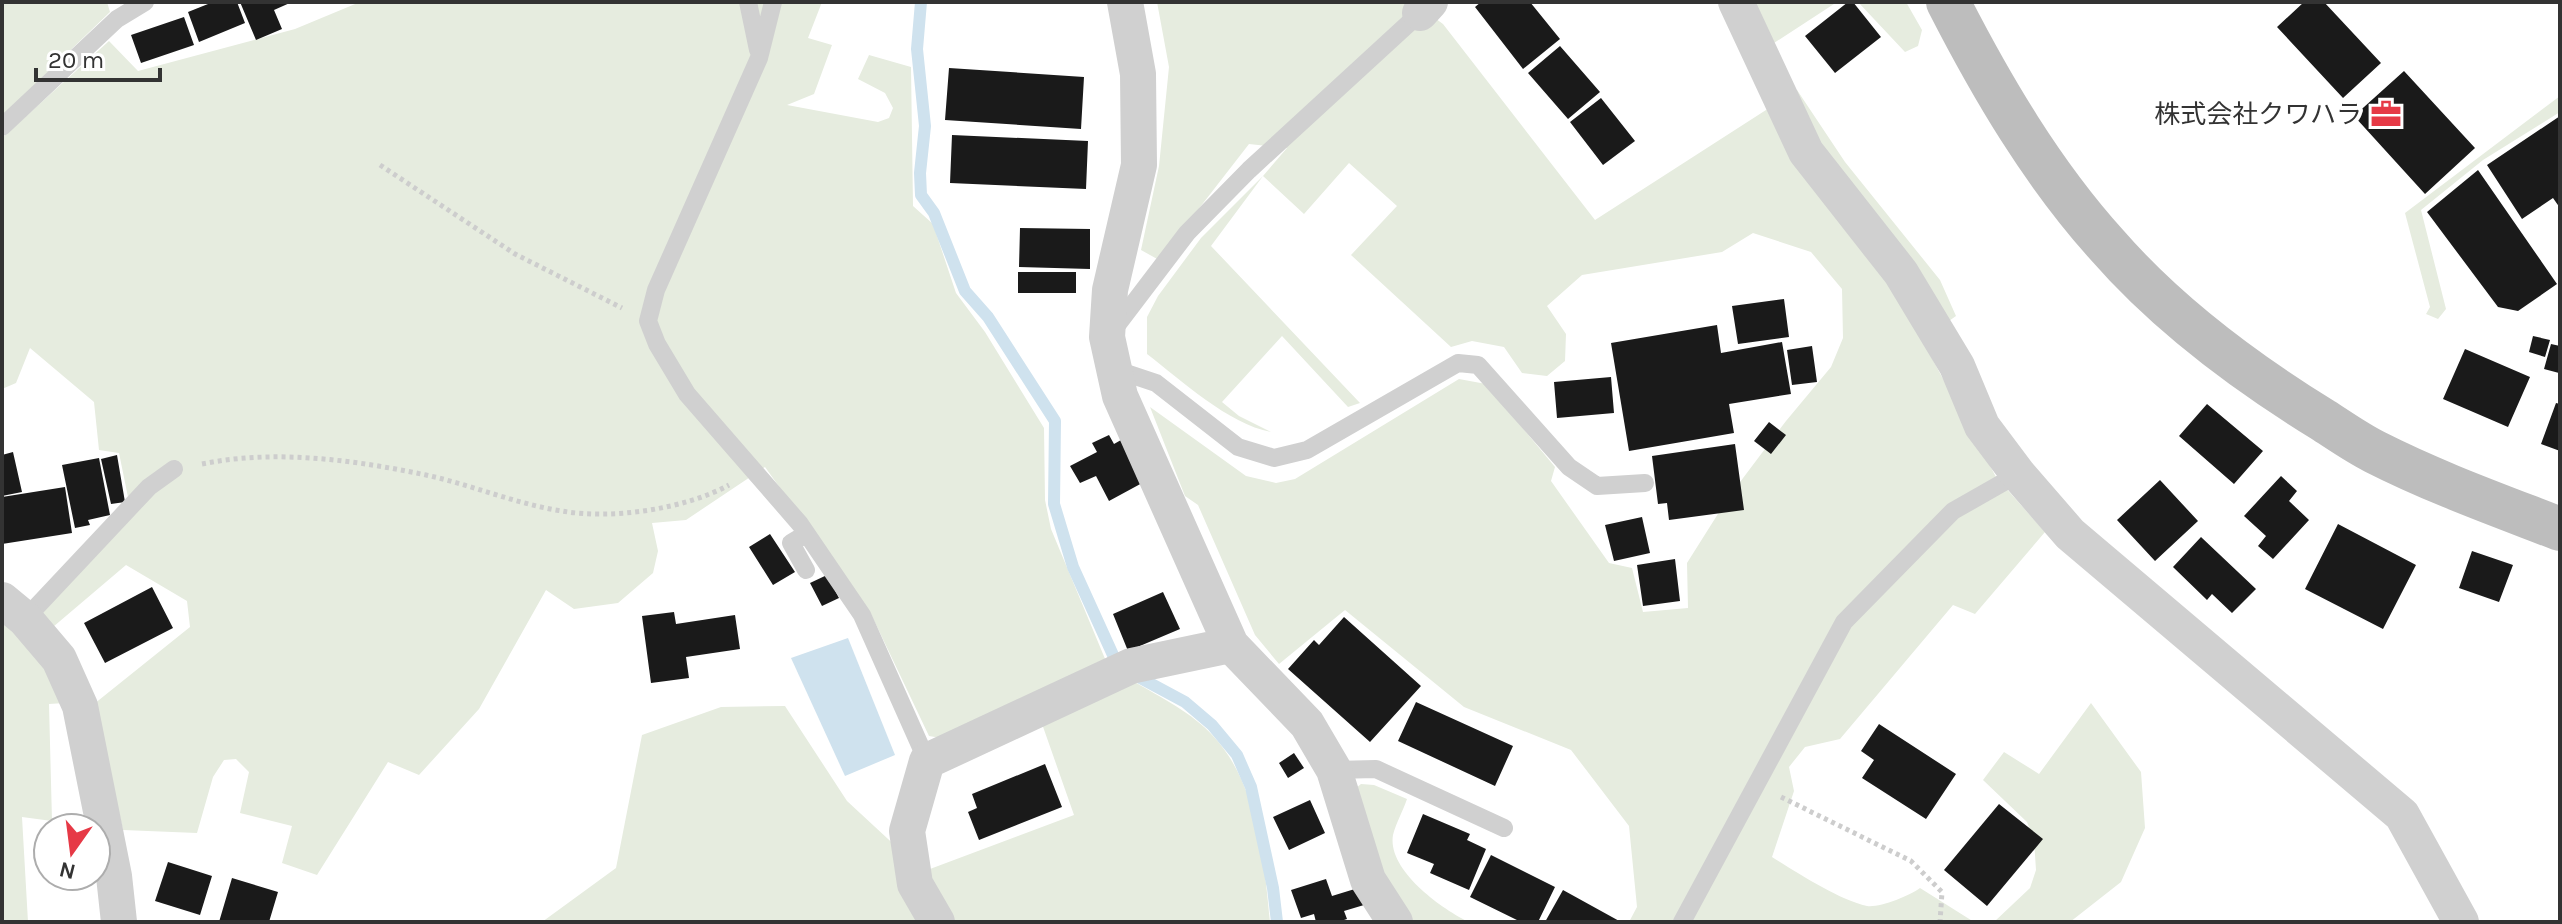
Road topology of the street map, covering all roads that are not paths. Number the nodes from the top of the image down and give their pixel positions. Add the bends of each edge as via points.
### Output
1 (145, 2) edge
2 (748, 2) edge
3 (773, 2) edge
4 (1125, 2) edge
5 (1736, 2) edge
6 (1948, 2) edge
7 (1425, 8) edge
8 (759, 58) junction
9 (2, 127) edge
10 (1110, 353) junction
11 (174, 469) road end
12 (2018, 474) junction
13 (1645, 483) dead end
14 (2560, 529) edge
15 (806, 534) junction
16 (806, 570) dead end
17 (13, 610) edge
18 (1231, 645) junction
19 (927, 761) junction
20 (1334, 770) junction
21 (1504, 828) dead end
22 (119, 922) edge
23 (937, 922) edge
24 (1395, 922) edge
25 (1682, 922) edge
26 (2461, 922) edge

1 - 9 lane via 117,19
2 - 8 lane
3 - 8 lane
4 - 10 street via 1138,74 1139,165 1110,290
5 - 12 street via 1806,152 1901,273 1957,366 1982,426
6 - 14 street via 1983,71 2040,160 2107,245 2176,314 2270,388 2375,451
7 - 10 lane via 1187,233
8 - 15 lane via 656,290 648,321 687,394
10 - 13 lane via 1238,447 1274,458 1307,450 1458,363 1478,365 1569,467 1597,486
10 - 18 street via 1120,396
11 - 17 lane
12 - 25 lane via 1953,511 1844,622
12 - 26 street via 2070,534 2402,815
15 - 16 lane via 791,543
15 - 19 lane via 862,615
17 - 22 street via 59,659 80,706
18 - 19 street via 1131,666
18 - 20 street via 1307,724
19 - 23 street via 907,831 915,884
20 - 21 lane via 1376,769
20 - 24 street via 1368,880

